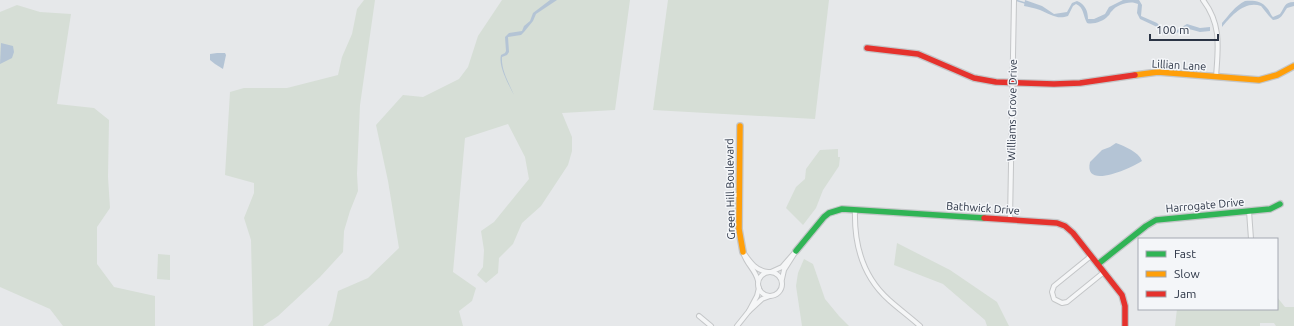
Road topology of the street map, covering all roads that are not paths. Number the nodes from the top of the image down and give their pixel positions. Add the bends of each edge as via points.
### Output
1 (1014, 0) edge
2 (1203, 0) edge
3 (867, 48) dead end
4 (1294, 66) edge
5 (1216, 77) junction
6 (1013, 83) junction
7 (740, 126) dead end
8 (731, 195) dead end
9 (739, 195) junction
10 (1280, 204) dead end
11 (855, 210) junction
12 (1249, 211) junction
13 (1010, 220) junction
14 (1251, 238) edge
15 (796, 251) junction
16 (743, 252) junction
17 (1091, 256) junction
18 (1098, 264) junction
19 (770, 272) junction
20 (1104, 272) junction
21 (782, 282) junction
22 (759, 285) junction
23 (773, 295) junction
24 (749, 311) junction
25 (699, 316) dead end
26 (711, 326) edge
27 (737, 326) edge
28 (920, 326) edge
29 (1125, 326) edge

1 - 6 street, Williams Grove Drive
2 - 5 street via 1213,17 1218,35
3 - 6 street, Lillian Lane via 918,54 979,79
4 - 5 street, Lillian Lane via 1259,80
5 - 6 street, Lillian Lane via 1158,72 1080,83
6 - 13 street, Williams Grove Drive
7 - 9 street, Green Hill Boulevard
8 - 9 street
9 - 16 street, Green Hill Boulevard via 739,236
10 - 12 street, Harrogate Drive via 1273,209
11 - 13 street, Bathwick Drive
11 - 15 street, Bathwick Drive via 839,210 827,214
11 - 28 street via 854,230 857,245 868,274 885,297
12 - 14 street
12 - 18 street, Harrogate Drive via 1156,220
13 - 17 street, Bathwick Drive via 1053,222 1062,225 1073,233
15 - 19 street, Bathwick Drive via 782,267
15 - 21 street, Bathwick Drive via 783,271
16 - 19 street, Green Hill Boulevard via 756,268
16 - 22 street, Green Hill Boulevard via 757,276
17 - 18 street, Bathwick Drive
17 - 20 street via 1056,284 1052,292 1054,299 1062,303 1067,302
18 - 20 street, Bathwick Drive
19 - 21 street via 778,274
19 - 22 street via 761,276
20 - 29 street, Bathwick Drive via 1126,304
21 - 23 street via 780,292
22 - 23 street via 763,293
22 - 24 street via 757,296
23 - 24 street via 762,299
24 - 27 street
25 - 26 street

